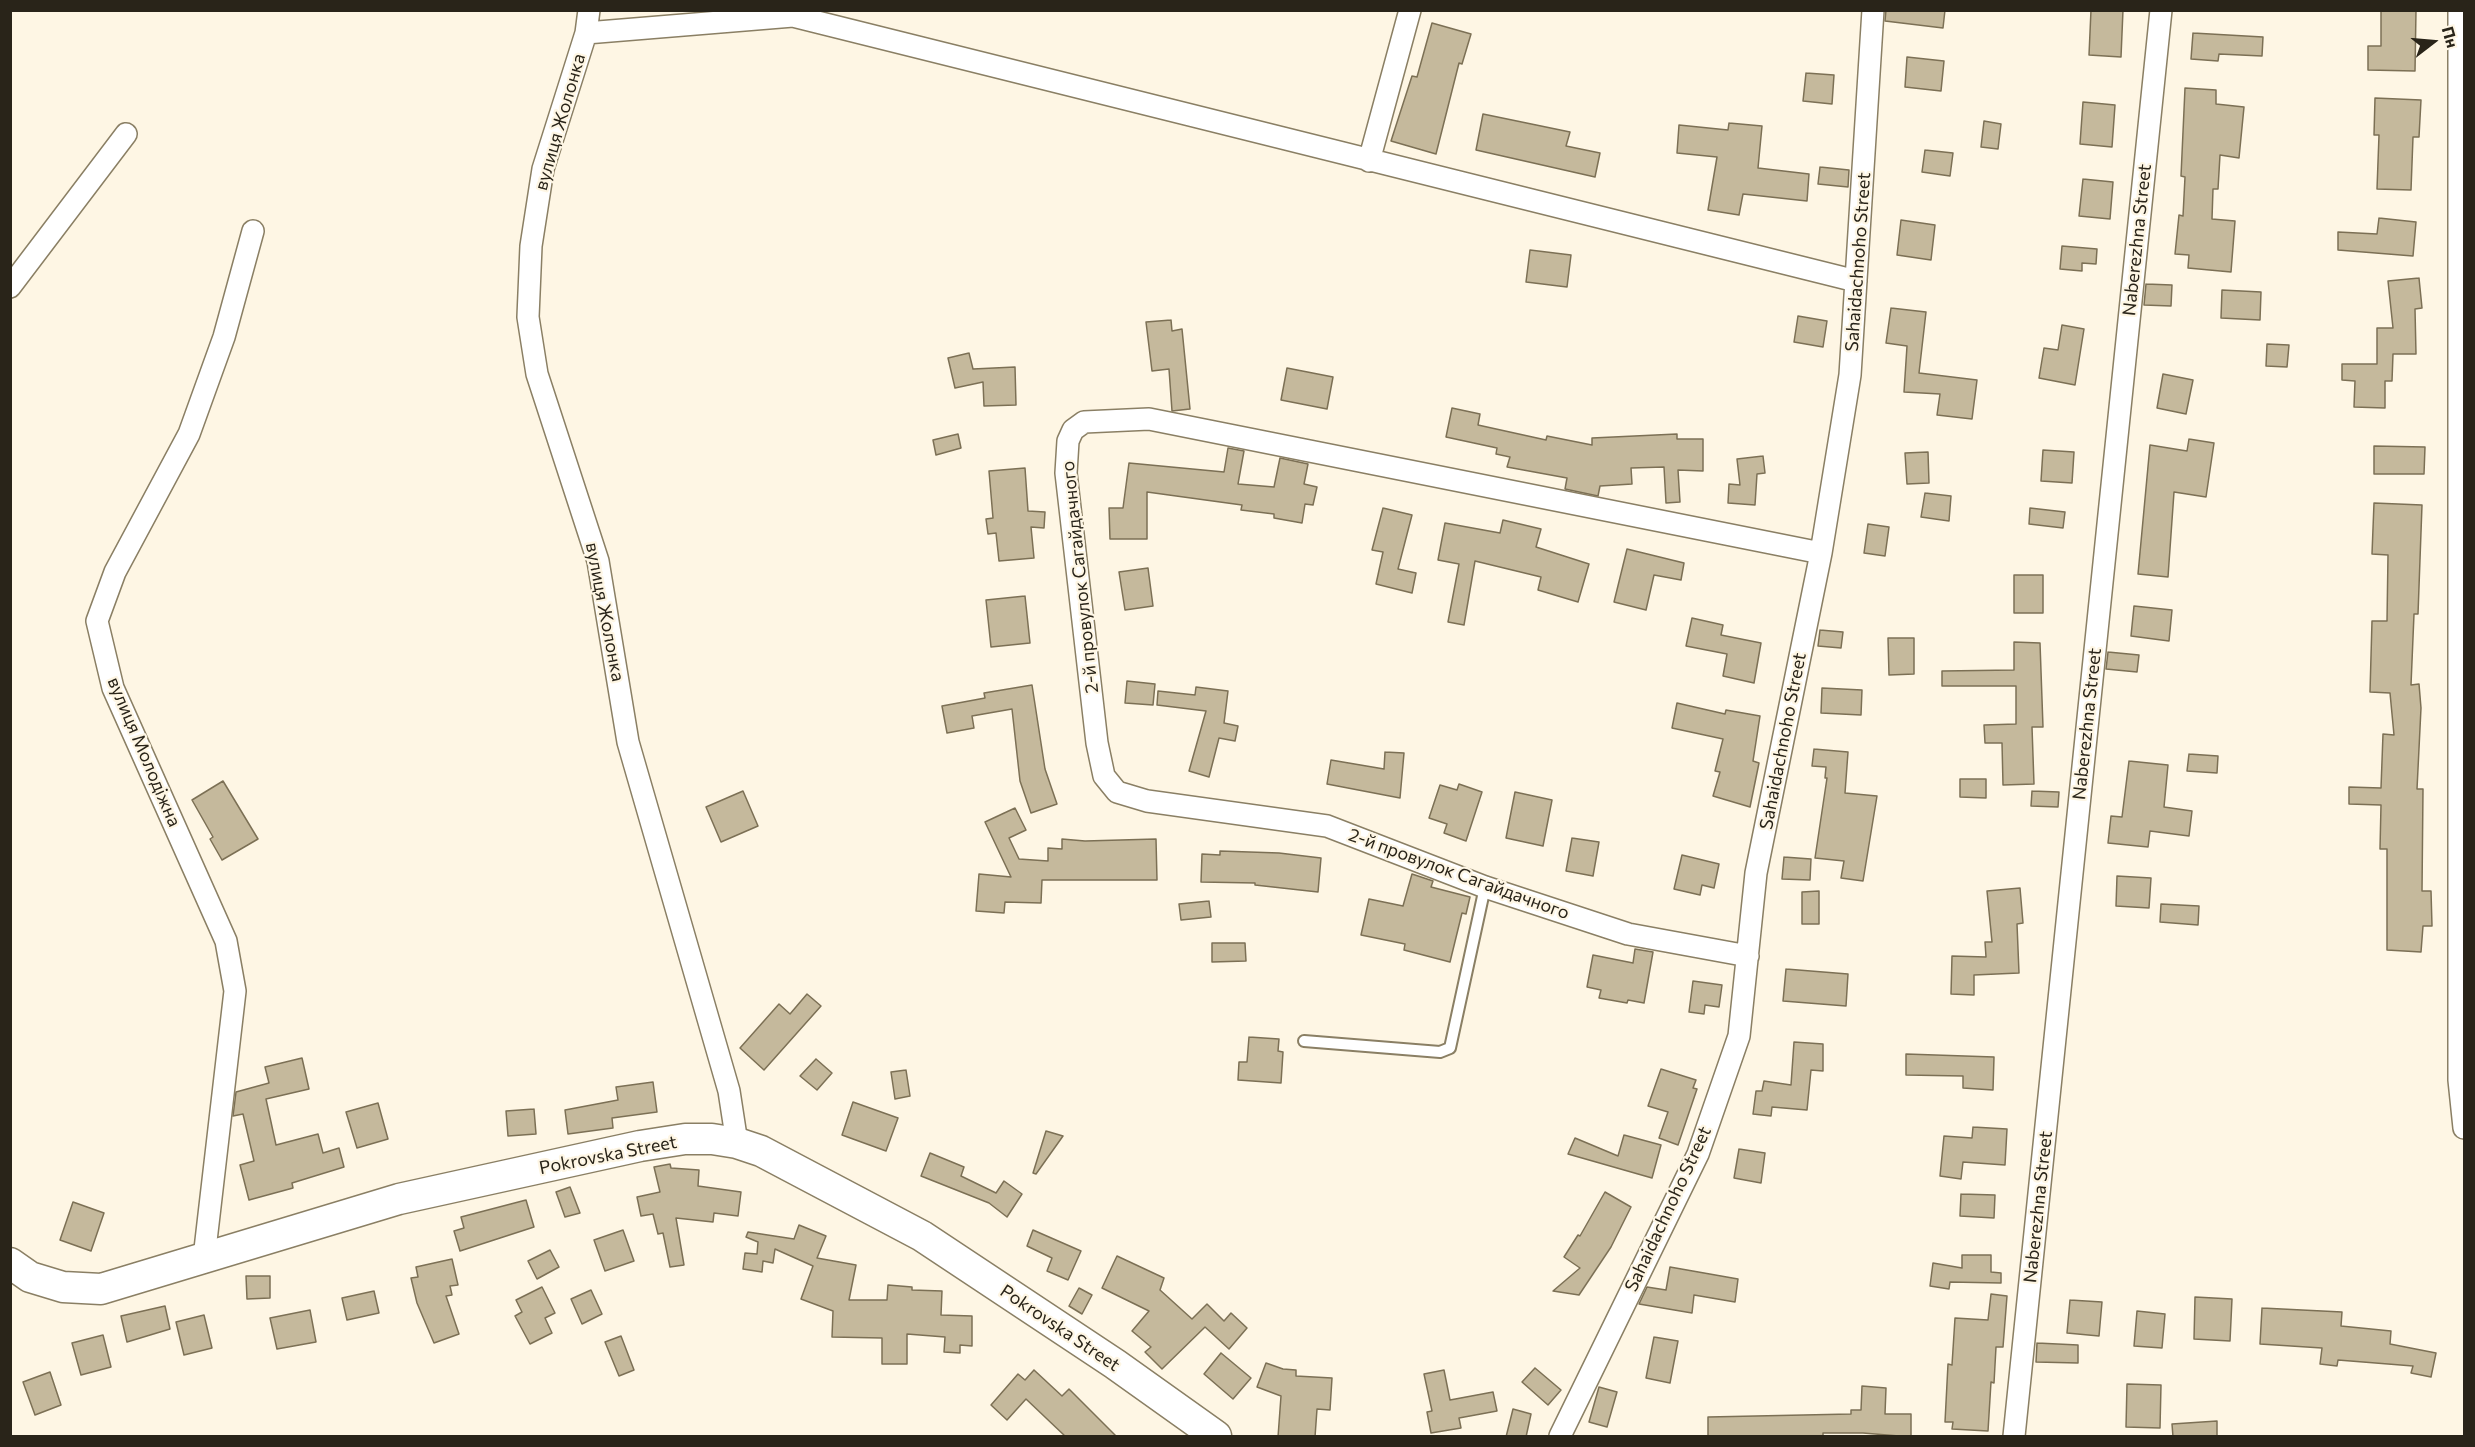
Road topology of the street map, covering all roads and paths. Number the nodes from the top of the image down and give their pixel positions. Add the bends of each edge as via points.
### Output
1 (589, 10) edge
2 (1410, 10) edge
3 (1874, 10) edge
4 (2161, 10) edge
5 (2459, 10) edge
6 (796, 13) edge
7 (586, 33) junction
8 (126, 134) dead end
9 (1369, 161) junction
10 (254, 231) dead end
11 (1856, 281) junction
12 (10, 287) edge
13 (1821, 553) junction
14 (1485, 887) junction
15 (1748, 956) junction
16 (1304, 1041) dead end
17 (2462, 1079) edge
18 (2464, 1128) edge
19 (737, 1143) junction
20 (204, 1258) junction
21 (13, 1273) edge
22 (1215, 1437) edge
23 (1560, 1437) edge
24 (2014, 1437) edge

1 - 7 street, вулиця Жолонка
2 - 9 street
3 - 11 street, Sahaidachnoho Street
4 - 24 street, Naberezhna Street
5 - 17 street
6 - 7 street
6 - 9 street
7 - 19 street, вулиця Жолонка via 543,169 531,246 528,317 537,374 598,561 628,742 729,1091
8 - 12 street
9 - 11 street
10 - 20 street, вулиця Молодіжна via 224,337 189,434 115,572 97,621 113,688 226,941 235,991
11 - 13 street, Sahaidachnoho Street via 1850,375
13 - 14 street, 2-й провулок Сагайдачного via 1149,419 1083,422 1073,430 1068,441 1066,473 1097,743 1104,776 1117,792 1147,801 1327,826
13 - 15 street, Sahaidachnoho Street via 1756,873
14 - 15 street, 2-й провулок Сагайдачного via 1628,933
14 - 16 lane via 1450,1048 1440,1052
15 - 23 street, Sahaidachnoho Street via 1739,1036 1698,1154
17 - 18 street
19 - 20 street, Pokrovska Street via 685,1139 595,1156 399,1199
19 - 22 street, Pokrovska Street via 761,1151 922,1236 1115,1364
20 - 21 street, Pokrovska Street via 100,1290 63,1287

